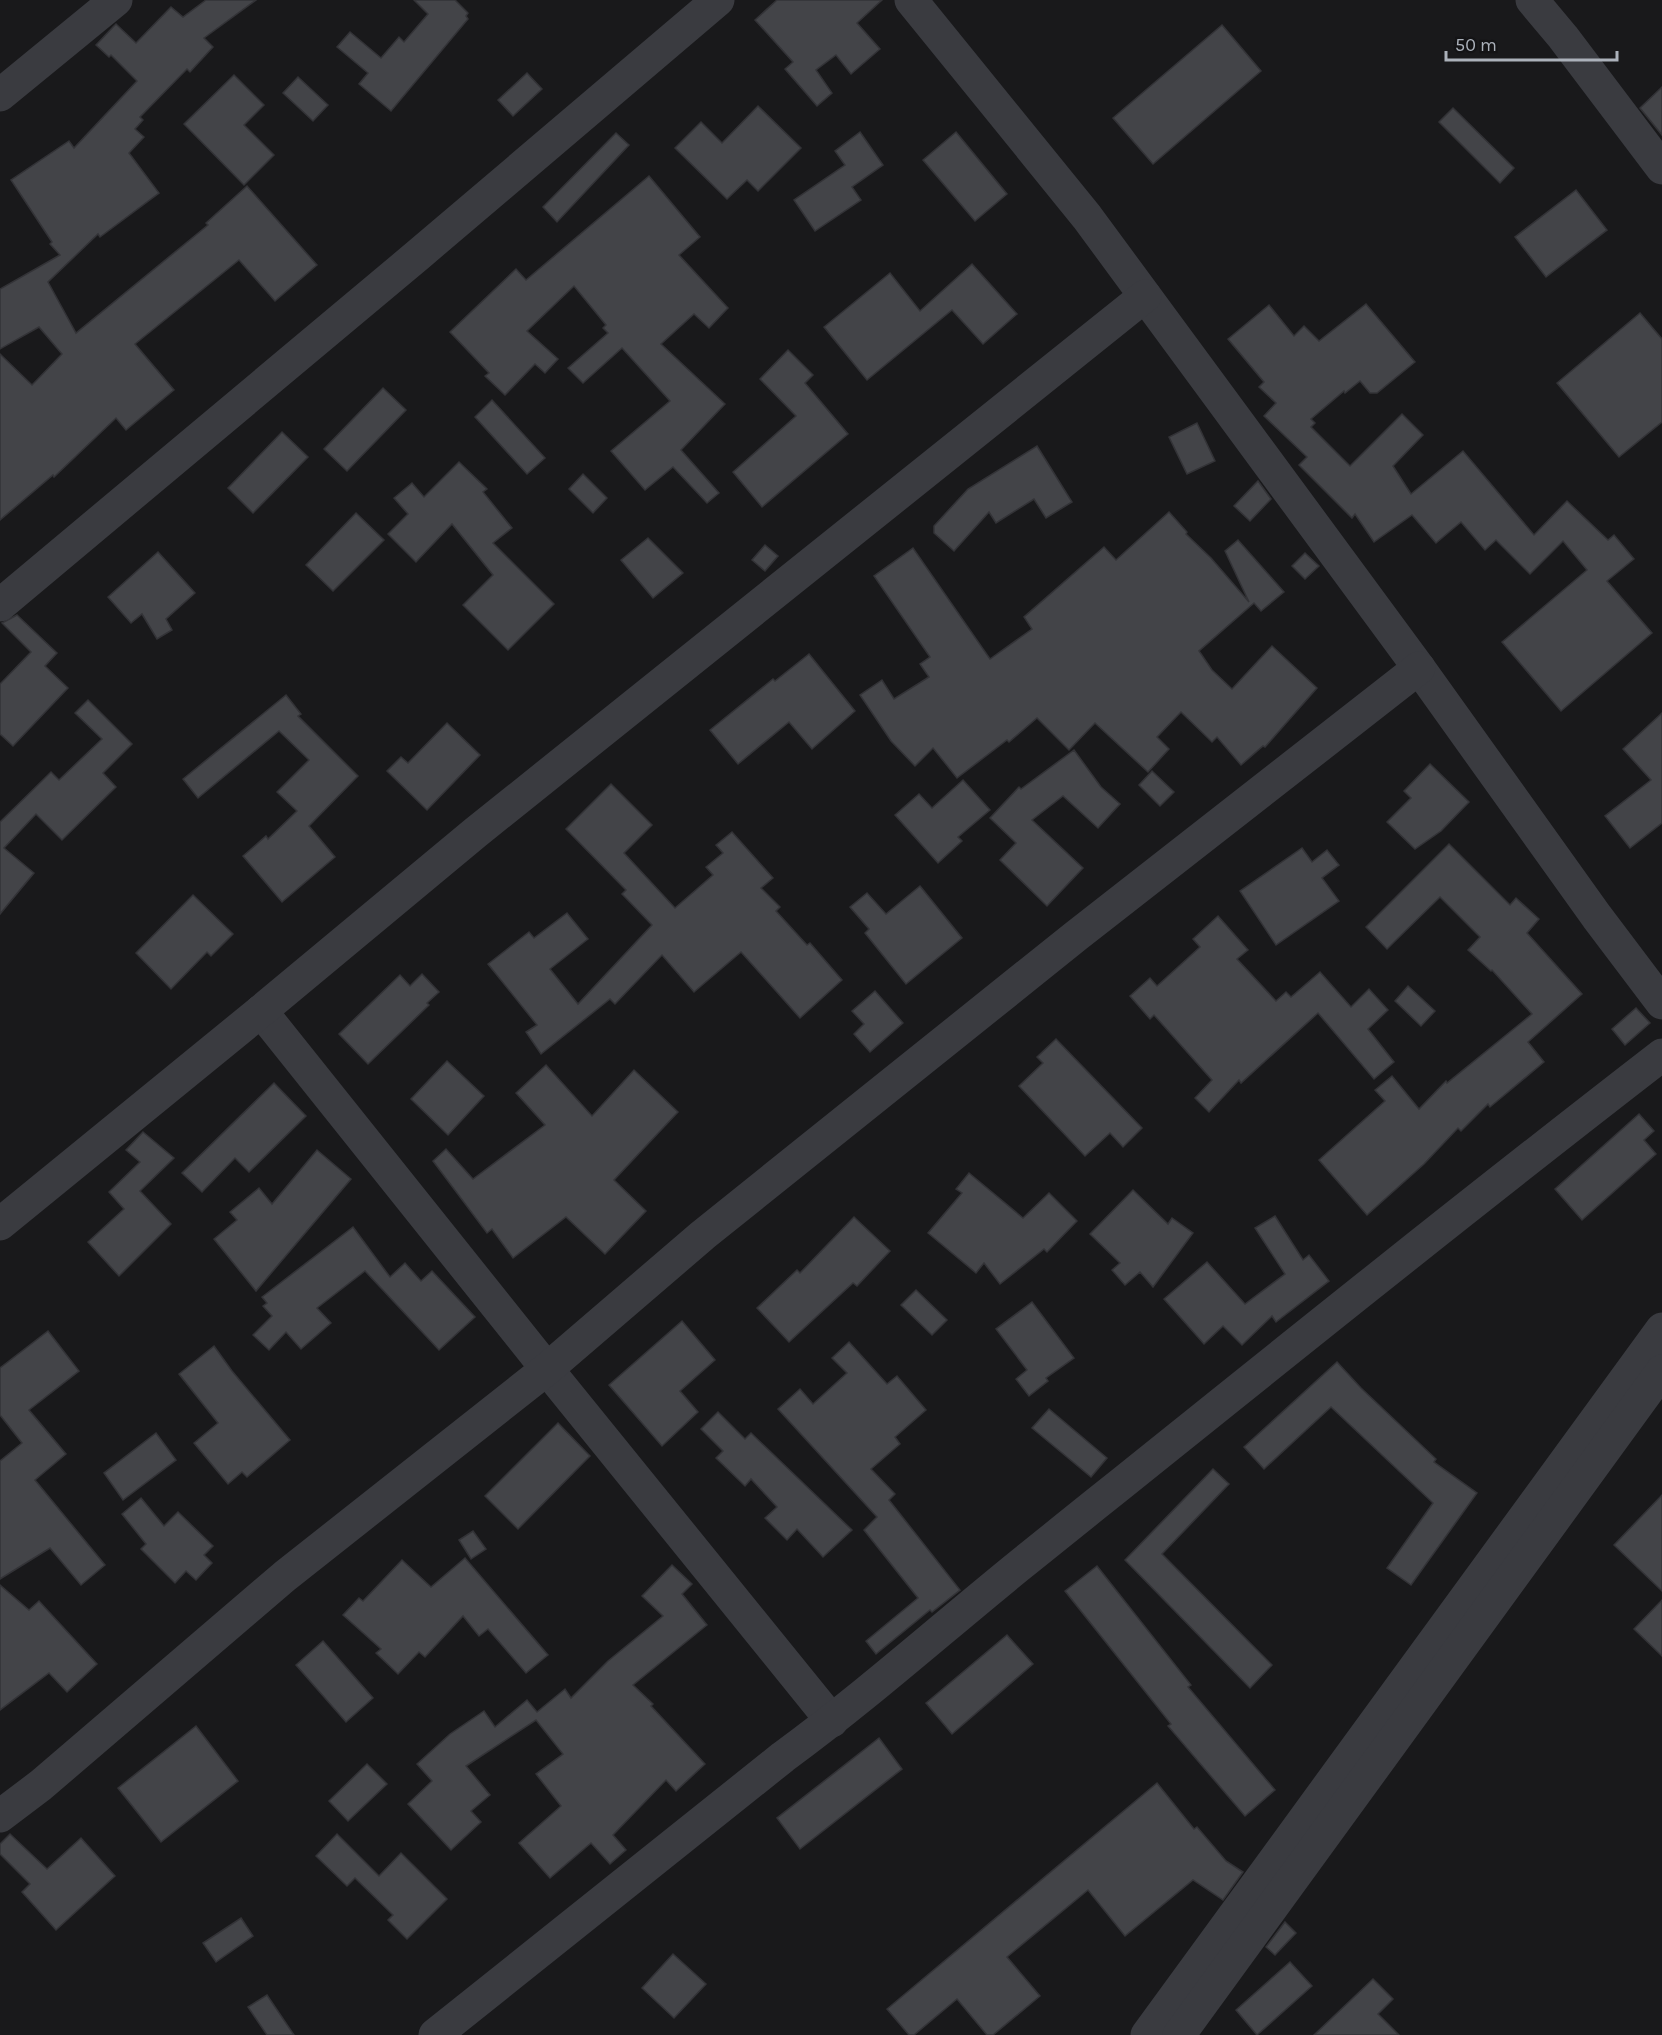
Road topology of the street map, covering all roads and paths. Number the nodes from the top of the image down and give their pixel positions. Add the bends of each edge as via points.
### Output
1 (116, 0) edge
2 (718, 0) edge
3 (910, 0) edge
4 (1532, 0) edge
5 (0, 95) edge
6 (1662, 168) edge
7 (1145, 296) junction
8 (0, 605) edge
9 (1419, 668) junction
10 (1662, 1003) edge
11 (261, 1011) junction
12 (1662, 1055) edge
13 (0, 1224) edge
14 (1662, 1329) edge
15 (547, 1369) junction
16 (1662, 1371) edge
17 (832, 1720) junction
18 (0, 1816) edge
19 (435, 2035) edge
20 (1147, 2035) edge
21 (1179, 2035) edge

1 - 5 street
2 - 8 street
3 - 7 street via 1088,217
4 - 6 street
7 - 9 street
7 - 11 street via 475,833
9 - 10 street
9 - 15 street via 712,1228
11 - 13 street
11 - 15 street
12 - 17 street via 1482,1194
14 - 20 street
15 - 17 street
15 - 18 street via 285,1576
16 - 21 street
17 - 19 street

